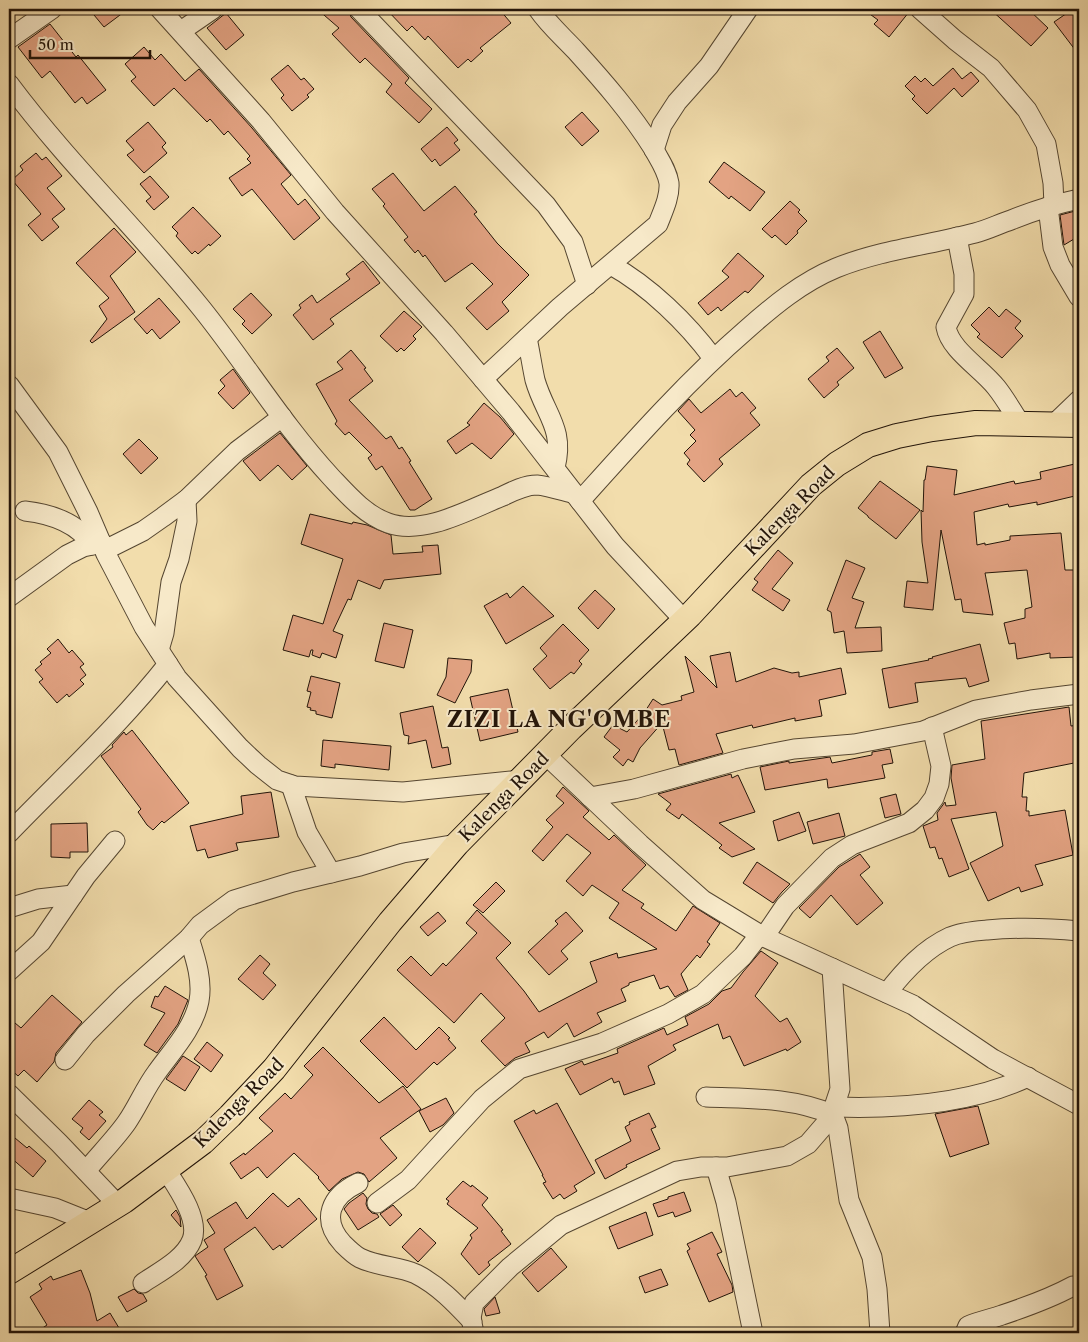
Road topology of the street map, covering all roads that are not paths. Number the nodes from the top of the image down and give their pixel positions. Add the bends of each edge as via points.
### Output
1 (52, 9) edge
2 (160, 9) edge
3 (213, 9) edge
4 (359, 9) edge
5 (538, 9) edge
6 (748, 9) edge
7 (920, 9) edge
8 (180, 32) junction
9 (9, 39) edge
10 (9, 84) edge
11 (654, 150) junction
12 (1079, 199) edge
13 (1051, 206) junction
14 (958, 237) junction
15 (611, 265) junction
16 (587, 285) junction
17 (1079, 296) edge
18 (528, 338) junction
19 (713, 358) junction
20 (483, 379) junction
21 (9, 385) edge
22 (1079, 400) edge
23 (282, 417) junction
24 (1020, 423) junction
25 (1054, 424) junction
26 (1079, 425) edge
27 (555, 468) junction
28 (577, 497) junction
29 (186, 500) junction
30 (25, 511) dead end
31 (100, 546) junction
32 (9, 597) edge
33 (684, 620) junction
34 (164, 657) junction
35 (1079, 694) edge
36 (932, 727) junction
37 (546, 755) junction
38 (521, 780) junction
39 (291, 785) junction
40 (590, 797) junction
41 (9, 832) edge
42 (115, 841) dead end
43 (457, 844) junction
44 (331, 873) junction
45 (73, 895) junction
46 (9, 908) edge
47 (1079, 931) edge
48 (762, 935) junction
49 (189, 938) junction
50 (832, 968) junction
51 (9, 971) edge
52 (887, 993) junction
53 (65, 1060) dead end
54 (1028, 1077) junction
55 (9, 1094) edge
56 (706, 1096) dead end
57 (1079, 1105) edge
58 (832, 1111) junction
59 (716, 1167) junction
60 (166, 1170) junction
61 (86, 1171) junction
62 (358, 1183) dead end
63 (9, 1198) edge
64 (377, 1203) dead end
65 (118, 1205) junction
66 (90, 1222) junction
67 (9, 1272) edge
68 (142, 1282) dead end
69 (1073, 1286) dead end
70 (473, 1327) edge
71 (753, 1333) edge
72 (880, 1333) edge
73 (965, 1333) edge

1 - 9 street
2 - 8 street
3 - 8 street
4 - 16 street via 546,206 573,242
5 - 11 street via 621,103
6 - 11 street via 709,66 677,102 662,125
7 - 13 street via 991,68 1026,110 1046,144 1053,182
8 - 20 street
10 - 23 street via 37,121 202,309
11 - 15 street via 669,183 666,206 658,224
12 - 13 street
13 - 14 street
13 - 17 street via 1053,246 1060,265
14 - 19 street via 873,256 836,268 771,308
14 - 24 street via 964,294 946,327 947,336 996,386
15 - 16 street
15 - 19 street via 646,287
16 - 18 street
18 - 20 street
18 - 27 street via 535,380 558,436
19 - 28 street
20 - 27 street
21 - 31 street via 58,452
22 - 25 street
23 - 28 street via 346,494 388,523 408,528 432,523 520,488 536,485
23 - 29 street via 237,451
24 - 25 main road, Kalenga Road
24 - 33 main road, Kalenga Road via 976,423 932,429 868,445 811,485
25 - 26 main road, Kalenga Road
27 - 28 street
28 - 33 street via 615,546
29 - 31 street via 143,531
29 - 34 street via 187,521 171,582
30 - 31 street via 49,515 73,525
31 - 32 street via 83,547 66,554
31 - 34 street via 144,628
33 - 37 main road, Kalenga Road
34 - 39 street via 177,678 240,748 277,780
34 - 41 street via 148,688
35 - 36 street via 976,710
36 - 40 street via 854,744 794,749 743,759 634,789
36 - 48 street via 941,766 934,798 925,810 909,823 852,845 832,858
37 - 38 main road, Kalenga Road
37 - 40 street
38 - 39 street via 403,792
38 - 43 main road, Kalenga Road
39 - 44 street via 307,832
40 - 48 street via 703,900
42 - 45 street
43 - 44 street via 403,853
43 - 60 main road, Kalenga Road via 390,922 274,1070 203,1142
44 - 49 street via 234,900 200,925
45 - 46 street via 38,899
45 - 51 street via 41,942
47 - 52 street via 1017,927 950,937 928,950 905,970
48 - 50 street
48 - 64 street via 703,994 668,1014 602,1043 519,1069 482,1099 408,1180
49 - 53 street via 86,1034
49 - 61 street via 200,990 199,1003 187,1030 127,1122
50 - 52 street
50 - 58 street via 840,1089
52 - 54 street via 913,1005 994,1059
54 - 57 street
54 - 58 street via 1005,1088 937,1103
55 - 61 street
56 - 58 street via 779,1100
58 - 59 street via 808,1144 787,1156
58 - 72 street via 840,1137 849,1200 872,1257
59 - 70 street via 677,1171 561,1225 522,1256 474,1303
59 - 71 street
60 - 65 main road, Kalenga Road
60 - 68 street via 185,1201 193,1229 192,1240 181,1256
61 - 65 street
62 - 70 street via 349,1187 332,1208 329,1220 338,1239 359,1258 414,1273 434,1285
63 - 66 street via 55,1208
65 - 66 main road, Kalenga Road
66 - 67 main road, Kalenga Road
69 - 73 street via 1013,1311 976,1322 968,1326

